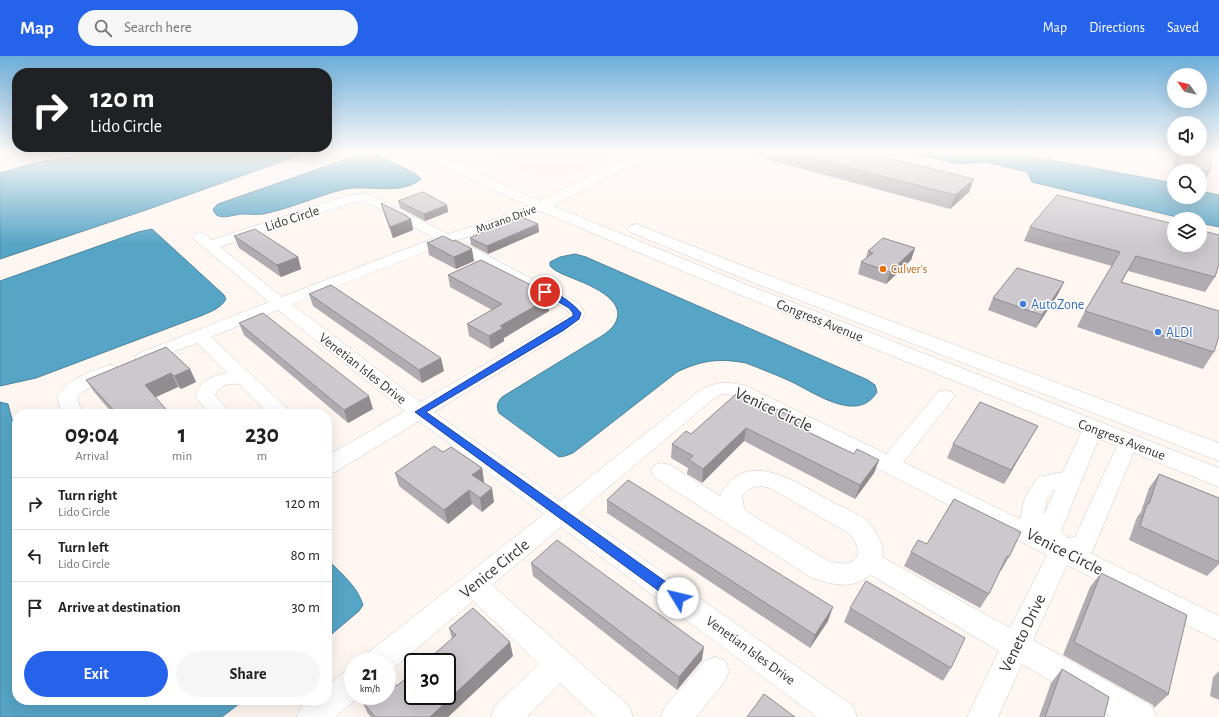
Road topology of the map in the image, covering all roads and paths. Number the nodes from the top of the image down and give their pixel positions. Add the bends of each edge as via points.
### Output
1 (501, 184) edge
2 (514, 184) edge
3 (581, 184) edge
4 (544, 202) junction
5 (441, 236) junction
6 (205, 241) joint
7 (276, 300) junction
8 (200, 336) junction
9 (245, 379) junction
10 (945, 396) dead end
11 (71, 409) edge
12 (217, 409) edge
13 (276, 409) edge
14 (420, 412) junction
15 (1093, 428) junction
16 (1128, 442) junction
17 (1219, 452) edge
18 (332, 463) edge
19 (890, 464) junction
20 (662, 471) dead end
21 (1219, 478) edge
22 (562, 514) junction
23 (739, 519) junction
24 (1055, 541) junction
25 (868, 561) junction
26 (474, 585) junction
27 (1219, 629) edge
28 (1016, 645) junction
29 (390, 653) edge
30 (559, 664) junction
31 (715, 671) dead end
32 (344, 690) edge
33 (332, 700) edge
34 (326, 705) edge
35 (312, 717) edge
36 (506, 717) edge
37 (618, 717) edge
38 (676, 717) edge
39 (842, 717) edge
40 (982, 717) edge
41 (1141, 717) edge

1 - 4 street, Congress Avenue
2 - 4 street, Congress Avenue
3 - 4 street
4 - 5 street, Murano Drive via 522,215
4 - 15 street, Congress Avenue via 739,288
4 - 17 street, Congress Avenue via 753,276
5 - 6 street, Lido Circle via 371,198 358,197
5 - 7 street, Murano Drive via 432,243
5 - 14 street, Lido Circle via 572,306 577,313 565,326
6 - 7 street, Venetian Isles Drive
7 - 8 street
7 - 14 street, Venetian Isles Drive
8 - 9 street
8 - 11 street via 75,387 67,397
9 - 12 street via 229,378 211,385 205,396
9 - 13 street
10 - 19 street
14 - 18 street, Lido Circle
14 - 22 street, Venetian Isles Drive
15 - 16 street, Congress Avenue
15 - 24 street, Veneto Drive via 1059,510
16 - 21 street, Congress Avenue
16 - 24 street via 1083,546
19 - 22 street, Venice Circle via 739,390 717,389 705,396
19 - 24 street, Venice Circle
20 - 23 street
22 - 26 street, Venice Circle
22 - 39 street, Venetian Isles Drive
23 - 25 street via 821,570 838,575 855,573
23 - 25 street via 731,507 730,495 736,486 748,480 763,478 777,482 858,527 867,539 871,553
24 - 27 street, Venice Circle
24 - 28 street, Veneto Drive
25 - 28 street
26 - 29 street, Venice Circle
26 - 30 street
28 - 40 street, Veneto Drive
28 - 41 street
30 - 36 street
30 - 37 street
31 - 38 street
32 - 33 street
34 - 35 street

